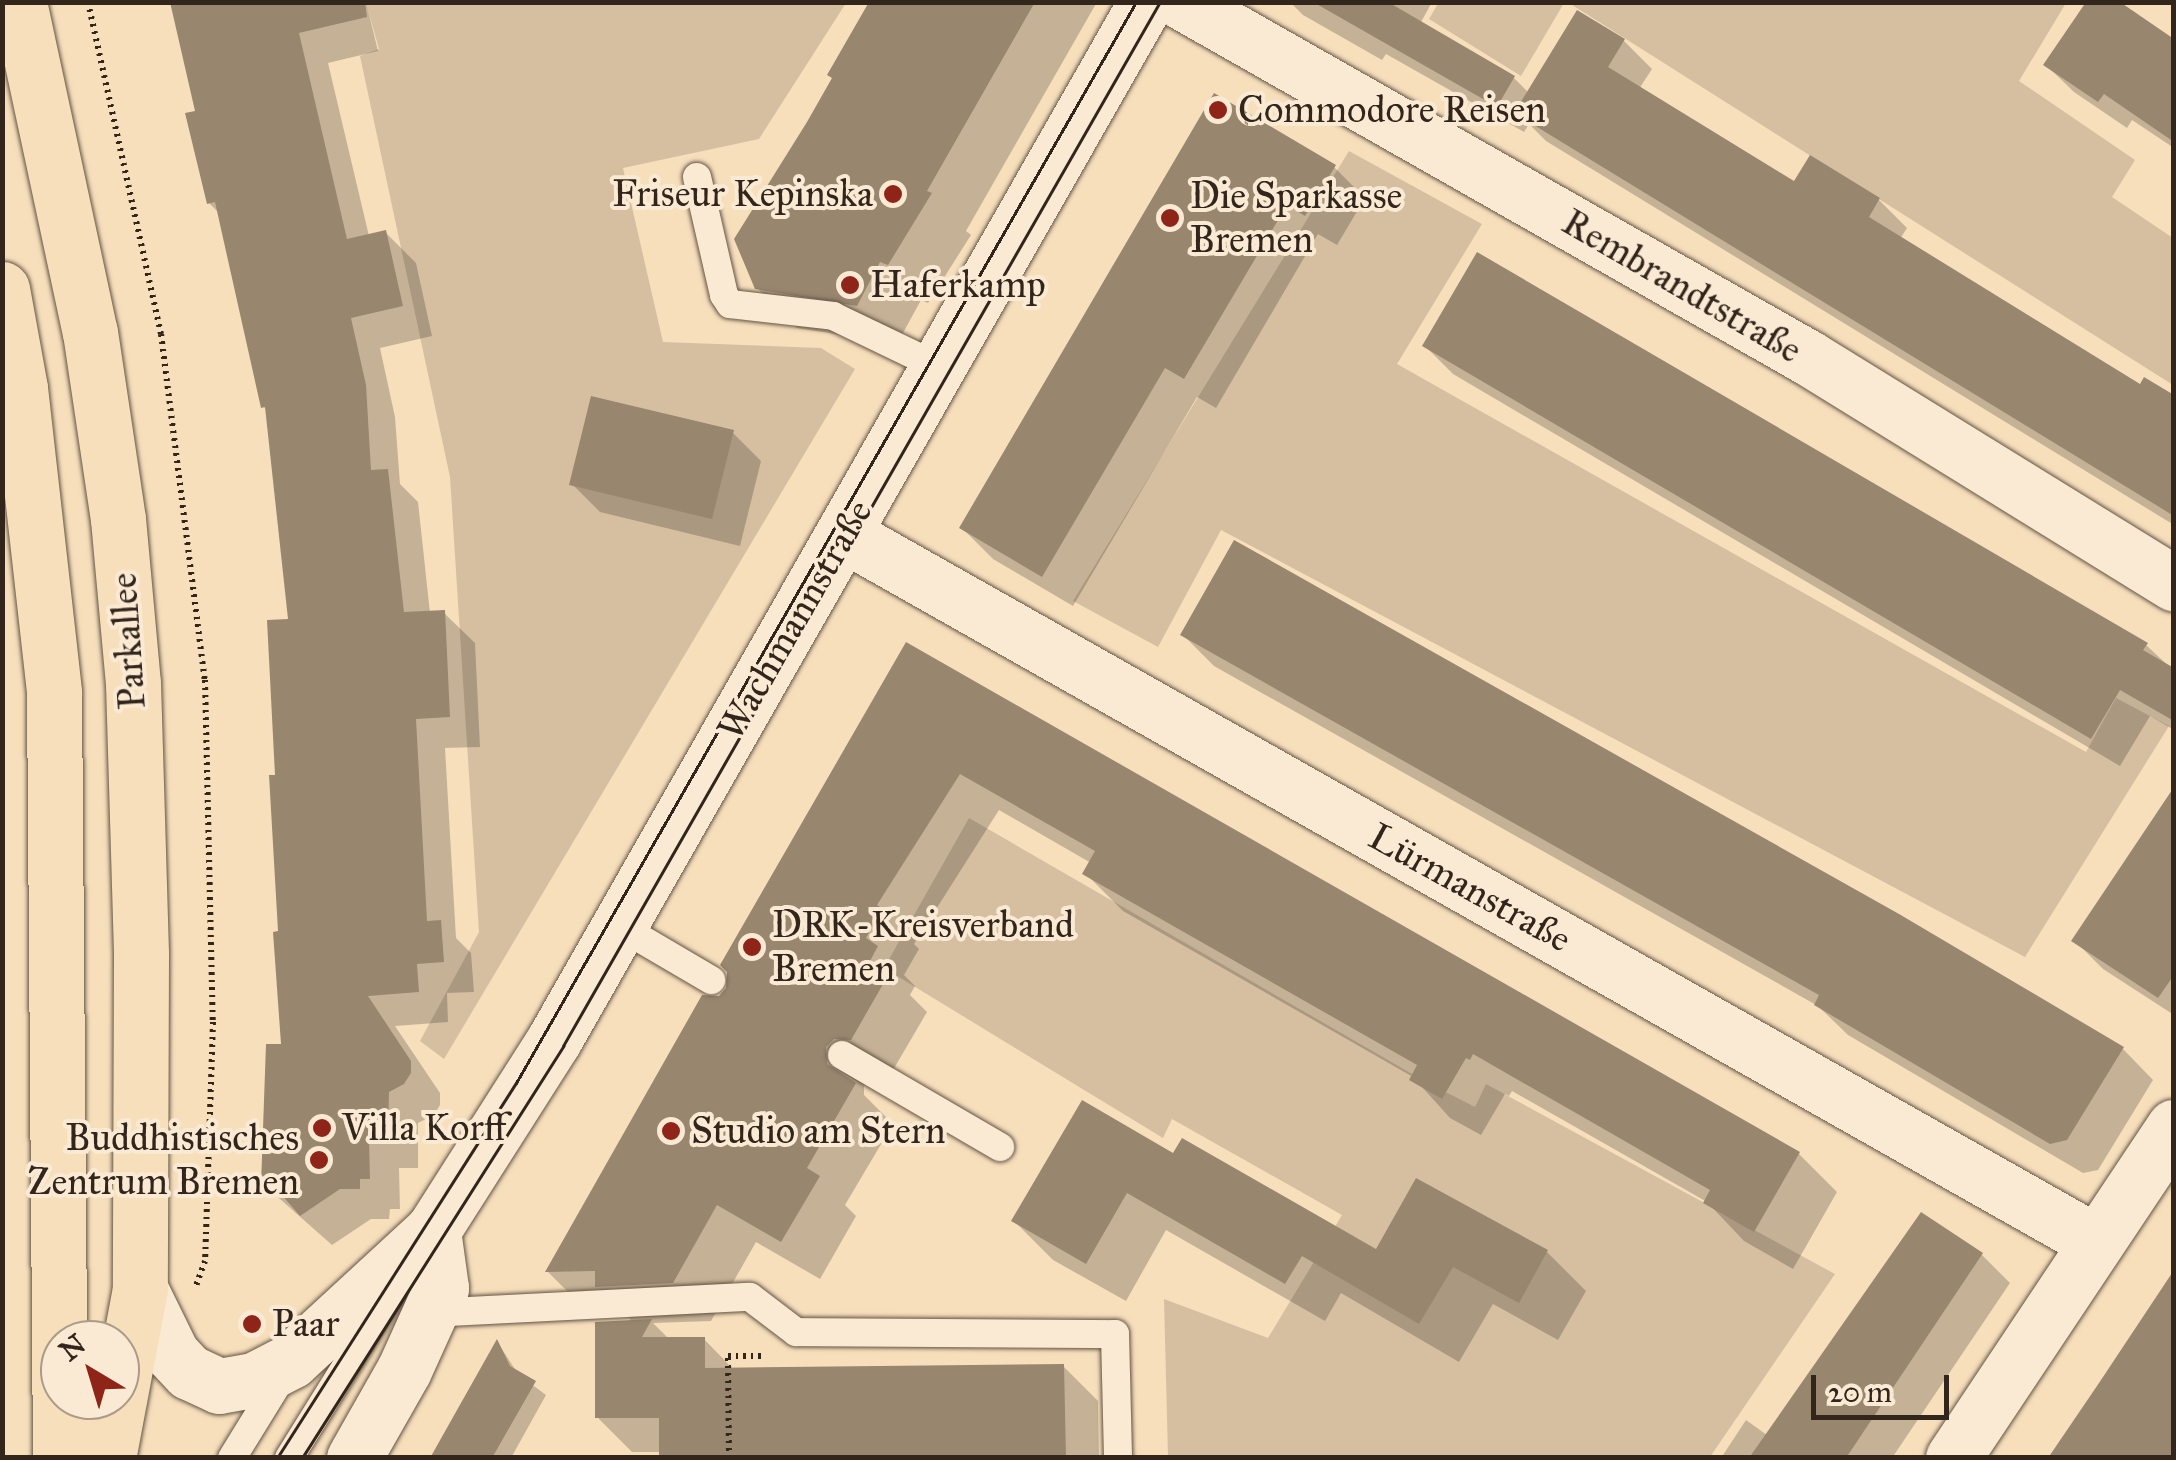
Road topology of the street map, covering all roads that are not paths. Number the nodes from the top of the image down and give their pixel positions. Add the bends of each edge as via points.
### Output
1 (19, 2) edge
2 (1146, 2) edge
3 (1182, 2) edge
4 (697, 177) dead end
5 (2, 289) edge
6 (939, 367) junction
7 (844, 535) junction
8 (2174, 583) edge
9 (618, 926) junction
10 (711, 980) dead end
11 (842, 1056) dead end
12 (2174, 1127) edge
13 (1000, 1147) dead end
14 (433, 1230) junction
15 (2096, 1242) junction
16 (140, 1289) junction
17 (429, 1314) junction
18 (292, 1361) junction
19 (60, 1458) edge
20 (108, 1458) edge
21 (232, 1458) edge
22 (289, 1458) edge
23 (354, 1458) edge
24 (1118, 1458) edge
25 (1953, 1458) edge

1 - 16 main road, Parkallee via 90,332 118,519 133,684
2 - 6 street, Wachmannstraße
3 - 8 street, Rembrandtstraße via 1809,358
4 - 6 lane via 730,304 833,316
5 - 19 main road, Parkallee via 20,388 54,692
6 - 7 street, Wachmannstraße
7 - 9 street, Wachmannstraße
7 - 15 street, Lürmanstraße
9 - 10 lane
9 - 14 street, Wachmannstraße
11 - 13 lane
12 - 15 street
14 - 17 street via 441,1288
14 - 18 street, Wachmannstraße
14 - 22 lane
15 - 25 street
16 - 18 street, Parkallee via 172,1354 189,1372 219,1386 254,1380
16 - 20 main road, Parkallee
17 - 23 street
17 - 24 lane via 750,1297 796,1332 1115,1334
18 - 21 lane, Wachmannstraße

